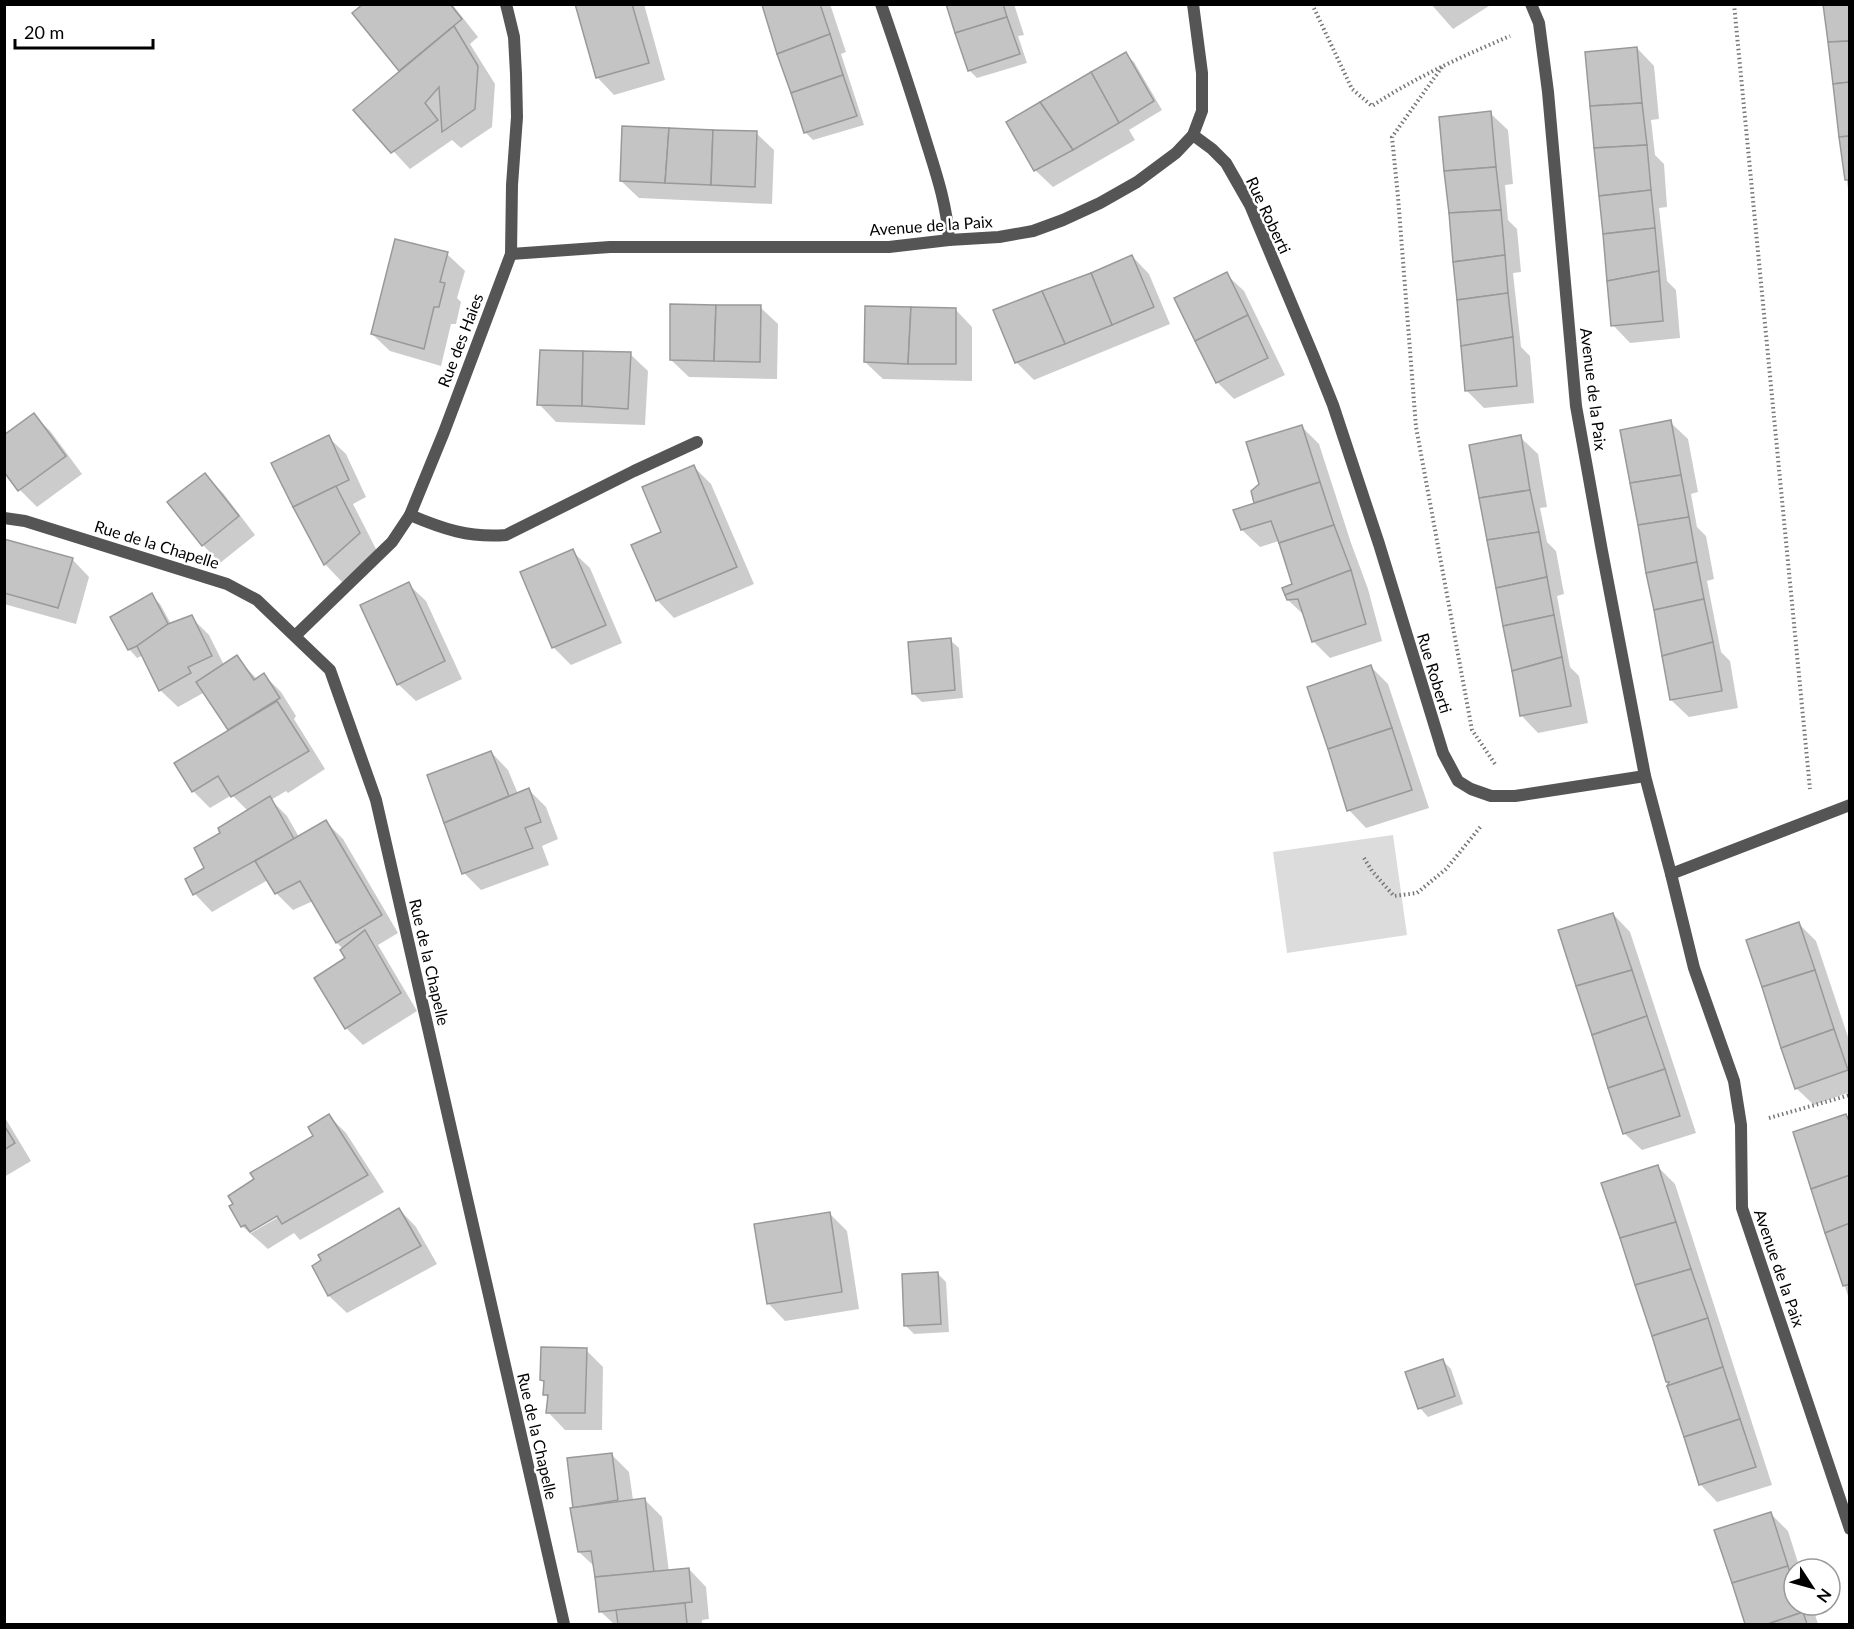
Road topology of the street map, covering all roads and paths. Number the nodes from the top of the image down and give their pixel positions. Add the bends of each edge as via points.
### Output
1 (506, 4) edge
2 (881, 4) edge
3 (1193, 4) edge
4 (1312, 4) edge
5 (1531, 4) edge
6 (1734, 4) edge
7 (1539, 23) junction
8 (1442, 67) junction
9 (1193, 135) junction
10 (949, 240) junction
11 (511, 254) junction
12 (697, 442) dead end
13 (410, 515) junction
14 (4, 518) edge
15 (295, 636) junction
16 (1645, 776) junction
17 (1491, 796) junction
18 (1850, 805) edge
19 (1813, 819) junction
20 (1364, 858) dead end
21 (1671, 874) junction
22 (1850, 1095) edge
23 (1742, 1125) junction
24 (1850, 1529) edge
25 (564, 1624) edge

1 - 11 street, Rue des Haies via 514,37 517,117
2 - 10 street via 940,186
3 - 9 street, Avenue de la Paix via 1202,73 1202,111
4 - 8 path via 1352,89 1372,106
5 - 7 street, Avenue de la Paix
6 - 19 path
7 - 8 path
7 - 16 street, Avenue de la Paix via 1576,406
8 - 17 path via 1392,137 1416,427 1472,730 1498,769
9 - 10 street, Avenue de la Paix via 1137,182 1064,220 999,237
9 - 17 street, Rue Roberti via 1226,163 1250,205 1313,355 1379,544 1443,753 1458,780
10 - 11 street, Avenue de la Paix via 889,247 610,247
11 - 13 street, Rue des Haies
12 - 13 street via 506,535 465,534
13 - 15 street, Rue des Haies via 392,542
14 - 15 street, Rue de la Chapelle via 227,584 257,600
15 - 25 street, Rue de la Chapelle via 330,670 376,800
16 - 17 street, Rue Roberti via 1515,796
16 - 21 street
17 - 20 path via 1482,827 1446,869 1417,893 1394,896
18 - 19 street
19 - 21 street
21 - 23 street, Avenue de la Paix via 1694,968 1734,1081
22 - 23 path
23 - 24 street, Avenue de la Paix via 1742,1208

